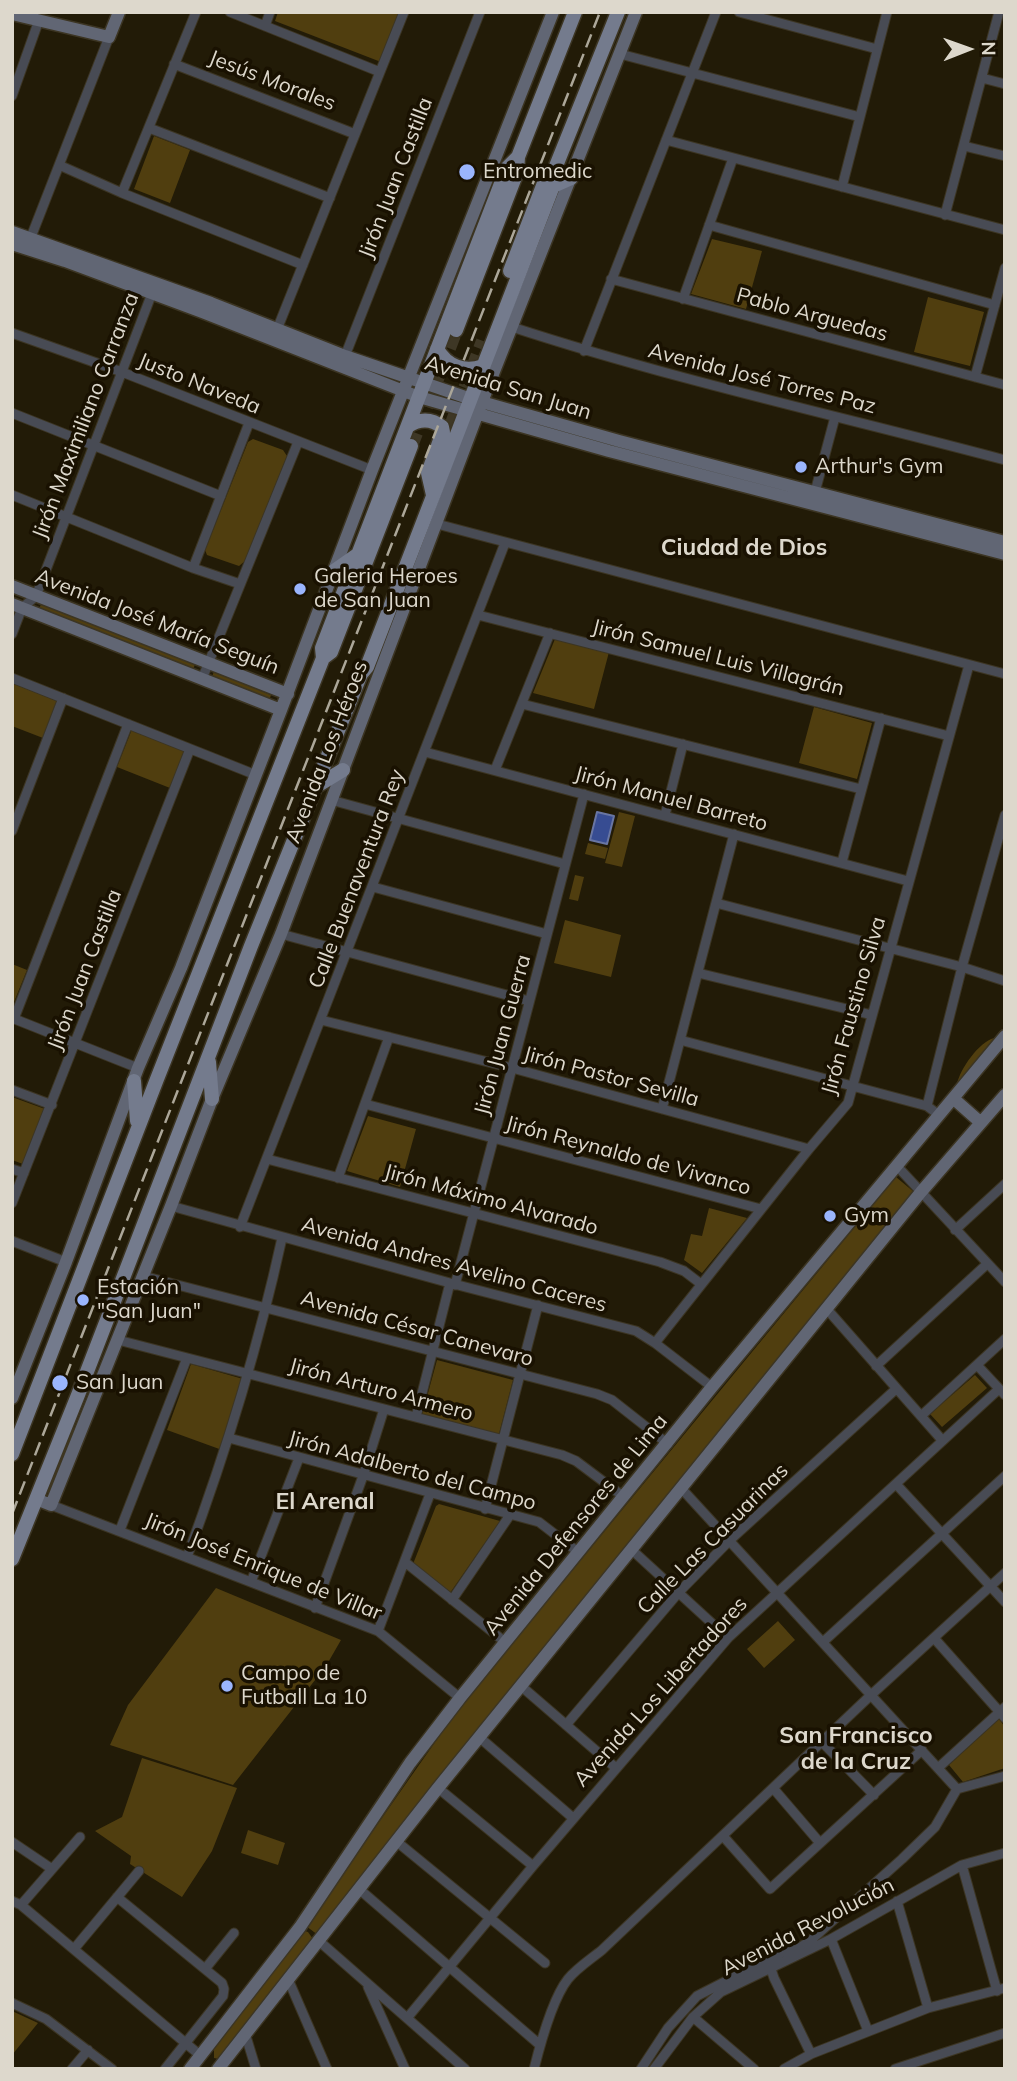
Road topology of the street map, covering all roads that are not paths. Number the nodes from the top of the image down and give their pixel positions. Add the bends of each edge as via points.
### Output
1 (119, 12) edge
2 (196, 12) edge
3 (230, 12) edge
4 (270, 12) edge
5 (404, 12) edge
6 (480, 12) edge
7 (553, 12) edge
8 (575, 12) edge
9 (618, 12) edge
10 (636, 12) edge
11 (716, 12) edge
12 (739, 12) edge
13 (887, 12) edge
14 (999, 12) edge
15 (12, 14) edge
16 (39, 20) junction
17 (265, 26) junction
18 (613, 28) junction
19 (629, 30) junction
20 (109, 37) junction
21 (877, 49) junction
22 (620, 54) junction
23 (174, 64) junction
24 (380, 72) junction
25 (693, 73) junction
26 (982, 78) junction
27 (1005, 83) edge
28 (14, 85) edge
29 (12, 96) edge
30 (860, 117) junction
31 (149, 128) junction
32 (355, 134) junction
33 (666, 140) junction
34 (964, 146) junction
35 (1005, 156) edge
36 (518, 157) junction
37 (733, 158) junction
38 (59, 165) junction
39 (554, 171) junction
40 (571, 178) junction
41 (553, 186) junction
42 (842, 187) junction
43 (122, 193) junction
44 (330, 198) junction
45 (945, 215) junction
46 (709, 225) junction
47 (1005, 230) edge
48 (12, 232) edge
49 (31, 237) junction
50 (12, 244) edge
51 (303, 265) junction
52 (1005, 268) edge
53 (611, 279) junction
54 (154, 288) junction
55 (683, 299) junction
56 (995, 305) junction
57 (512, 327) junction
58 (456, 330) tunnel mouth
59 (12, 333) edge
60 (275, 335) junction
61 (484, 341) tunnel mouth
62 (437, 349) junction
63 (584, 351) junction
64 (345, 356) junction
65 (483, 366) junction
66 (122, 372) junction
67 (975, 377) junction
68 (406, 385) junction
69 (1005, 385) edge
70 (421, 390) junction
71 (474, 407) junction
72 (12, 414) edge
73 (835, 416) junction
74 (249, 423) junction
75 (408, 426) junction
76 (298, 442) junction
77 (93, 446) junction
78 (411, 446) tunnel mouth
79 (1005, 460) edge
80 (372, 470) junction
81 (815, 492) junction
82 (12, 495) edge
83 (220, 496) junction
84 (429, 497) junction
85 (67, 517) junction
86 (437, 524) junction
87 (1005, 542) edge
88 (505, 543) junction
89 (1005, 554) edge
90 (358, 555) junction
91 (193, 568) junction
92 (334, 571) junction
93 (240, 584) junction
94 (12, 586) edge
95 (36, 596) junction
96 (17, 606) edge
97 (478, 615) junction
98 (550, 633) junction
99 (12, 634) edge
100 (323, 658) junction
101 (208, 663) junction
102 (969, 665) junction
103 (1005, 674) edge
104 (12, 678) edge
105 (202, 679) junction
106 (288, 694) junction
107 (63, 698) junction
108 (522, 704) junction
109 (281, 710) junction
110 (881, 719) junction
111 (128, 724) junction
112 (948, 736) junction
113 (683, 744) junction
114 (190, 748) junction
115 (425, 752) junction
116 (343, 770) junction
117 (495, 770) junction
118 (256, 775) junction
119 (315, 787) junction
120 (862, 789) junction
121 (584, 794) junction
122 (331, 800) junction
123 (665, 815) junction
124 (1005, 815) edge
125 (399, 819) junction
126 (12, 831) edge
127 (734, 834) junction
128 (842, 862) junction
129 (565, 864) junction
130 (908, 881) junction
131 (373, 887) junction
132 (716, 903) junction
133 (281, 934) junction
134 (547, 934) junction
135 (890, 948) junction
136 (347, 953) junction
137 (962, 967) junction
138 (698, 973) junction
139 (1005, 981) edge
140 (530, 1001) junction
141 (872, 1015) junction
142 (13, 1019) edge
143 (321, 1020) junction
144 (1005, 1036) edge
145 (390, 1037) junction
146 (680, 1040) junction
147 (75, 1043) junction
148 (208, 1056) junction
149 (512, 1068) junction
150 (136, 1074) junction
151 (853, 1085) junction
152 (12, 1090) edge
153 (1005, 1095) edge
154 (212, 1099) junction
155 (954, 1099) junction
156 (365, 1104) junction
157 (51, 1105) junction
158 (927, 1106) junction
159 (662, 1109) junction
160 (939, 1115) junction
161 (980, 1122) junction
162 (138, 1127) junction
163 (494, 1138) junction
164 (809, 1149) junction
165 (267, 1158) junction
166 (896, 1165) junction
167 (12, 1169) edge
168 (24, 1174) junction
169 (338, 1178) junction
170 (1005, 1184) edge
171 (920, 1192) junction
172 (12, 1203) edge
173 (171, 1206) junction
174 (761, 1209) junction
175 (474, 1214) junction
176 (240, 1227) junction
177 (955, 1230) junction
178 (282, 1238) junction
179 (12, 1241) edge
180 (66, 1262) junction
181 (987, 1264) junction
182 (143, 1276) junction
183 (1005, 1282) edge
184 (453, 1284) junction
185 (701, 1284) junction
186 (538, 1305) junction
187 (265, 1308) junction
188 (826, 1308) junction
189 (1005, 1339) edge
190 (118, 1340) junction
191 (655, 1343) junction
192 (433, 1351) junction
193 (187, 1358) junction
194 (977, 1365) junction
195 (876, 1366) junction
196 (248, 1374) junction
197 (520, 1374) junction
198 (712, 1387) junction
199 (896, 1389) junction
200 (1002, 1392) edge
201 (12, 1398) edge
202 (384, 1409) junction
203 (920, 1416) junction
204 (416, 1417) junction
205 (229, 1438) junction
206 (503, 1440) junction
207 (942, 1440) junction
208 (668, 1444) junction
209 (12, 1454) edge
210 (299, 1458) junction
211 (363, 1476) junction
212 (1005, 1476) edge
213 (896, 1484) junction
214 (681, 1488) junction
215 (430, 1494) junction
216 (624, 1497) junction
217 (36, 1499) junction
218 (51, 1505) junction
219 (485, 1508) junction
220 (510, 1515) junction
221 (120, 1530) junction
222 (942, 1534) junction
223 (729, 1541) junction
224 (632, 1550) junction
225 (578, 1552) junction
226 (187, 1557) junction
227 (12, 1559) edge
228 (405, 1562) junction
229 (1005, 1573) edge
230 (251, 1582) junction
231 (990, 1586) junction
232 (679, 1592) junction
233 (776, 1592) junction
234 (452, 1600) junction
235 (1005, 1602) edge
236 (315, 1608) junction
237 (378, 1631) junction
238 (728, 1638) junction
239 (934, 1638) junction
240 (505, 1642) junction
241 (823, 1642) junction
242 (521, 1686) junction
243 (871, 1695) junction
244 (460, 1698) junction
245 (1003, 1712) edge
246 (566, 1725) junction
247 (479, 1737) junction
248 (823, 1743) junction
249 (922, 1750) junction
250 (616, 1768) junction
251 (938, 1768) junction
252 (1005, 1776) edge
253 (773, 1787) junction
254 (438, 1788) junction
255 (957, 1789) junction
256 (874, 1794) junction
257 (573, 1818) junction
258 (723, 1836) junction
259 (80, 1837) dead end
260 (396, 1841) junction
261 (12, 1842) edge
262 (820, 1843) junction
263 (1005, 1853) edge
264 (962, 1865) junction
265 (533, 1866) junction
266 (52, 1869) junction
267 (139, 1871) dead end
268 (359, 1889) junction
269 (117, 1898) junction
270 (897, 1901) junction
271 (17, 1903) edge
272 (491, 1916) junction
273 (820, 1931) junction
274 (234, 1933) dead end
275 (831, 1938) junction
276 (319, 1941) junction
277 (74, 1949) junction
278 (545, 1963) dead end
279 (450, 1966) junction
280 (205, 1969) junction
281 (771, 1969) junction
282 (288, 1979) junction
283 (366, 1984) junction
284 (1001, 1990) edge
285 (12, 2003) edge
286 (928, 2008) junction
287 (408, 2017) junction
288 (693, 2017) junction
289 (868, 2031) junction
290 (245, 2033) junction
291 (1005, 2033) edge
292 (186, 2044) junction
293 (540, 2045) junction
294 (88, 2050) junction
295 (811, 2054) junction
296 (201, 2056) junction
297 (72, 2069) edge
298 (112, 2069) edge
299 (164, 2069) edge
300 (190, 2069) edge
301 (218, 2069) edge
302 (256, 2069) edge
303 (327, 2069) edge
304 (405, 2069) edge
305 (465, 2069) edge
306 (534, 2069) edge
307 (641, 2069) edge
308 (654, 2069) edge
309 (754, 2069) edge
310 (784, 2069) edge
311 (895, 2069) edge

1 - 20 main road
2 - 23 street
3 - 17 street
4 - 17 street
5 - 24 street
6 - 64 street, Jirón Juan Castilla
7 - 68 main road
8 - 36 main road, Avenida Los Héroes
9 - 18 main road, Avenida Los Héroes
10 - 19 main road, Avenida Los Héroes
11 - 25 street
12 - 21 street
13 - 21 street
14 - 26 street
15 - 16 main road
16 - 20 main road
16 - 28 street
17 - 24 street
18 - 19 main road
18 - 39 main road, Avenida Los Héroes
19 - 22 main road, Avenida Los Héroes
20 - 38 street
21 - 30 street
22 - 25 street
22 - 40 main road, Avenida Los Héroes
23 - 31 street
23 - 32 street, Jesús Morales
24 - 32 street
25 - 30 street
25 - 33 street
26 - 27 street
26 - 34 street
28 - 29 street
30 - 42 street
31 - 43 street
31 - 44 street
32 - 44 street
33 - 37 street
33 - 53 street
34 - 35 street
34 - 45 street
36 - 58 main road, Avenida Los Héroes via 517,172
36 - 62 main road, Avenida Los Héroes via 507,168
37 - 42 street
37 - 46 street
38 - 43 street
38 - 49 street
39 - 41 main road, Avenida Los Héroes
39 - 61 main road, Avenida Los Héroes via 544,183
40 - 41 main road
40 - 57 main road, Avenida Los Héroes
41 - 65 main road, Avenida Los Héroes
42 - 45 street
43 - 51 street
44 - 51 street
45 - 47 street
46 - 55 street
46 - 56 street
48 - 49 main road, Avenida San Juan
49 - 54 main road, Avenida San Juan
50 - 54 main road, Avenida San Juan
51 - 60 street
52 - 56 street
53 - 55 street, Pablo Arguedas
53 - 63 street
54 - 60 main road, Avenida San Juan
54 - 66 street, Jirón Maximiliano Carranza
55 - 67 street, Pablo Arguedas
56 - 67 street
57 - 63 street, Avenida José Torres Paz
57 - 71 main road, Avenida Los Héroes
59 - 66 street, Justo Naveda
60 - 64 main road, Avenida San Juan
60 - 68 main road, Avenida San Juan
62 - 65 main road via 458,368
62 - 70 main road, Avenida Los Héroes
63 - 73 street, Avenida José Torres Paz
64 - 68 main road, Avenida San Juan
65 - 71 main road, Avenida Los Héroes
66 - 74 street, Justo Naveda
66 - 77 street, Jirón Maximiliano Carranza
67 - 69 street, Pablo Arguedas
68 - 70 main road, Avenida San Juan
68 - 80 main road
70 - 71 main road, Avenida San Juan
70 - 75 main road, Avenida Los Héroes
71 - 81 main road, Avenida San Juan
71 - 84 main road, Avenida Los Héroes
71 - 86 main road, Avenida Los Héroes
71 - 89 main road, Avenida San Juan
72 - 77 street
73 - 79 street, Avenida José Torres Paz
73 - 81 street
74 - 76 street, Justo Naveda
74 - 83 street
75 - 84 main road via 424,420 442,427 429,473
75 - 90 main road, Avenida Los Héroes
76 - 80 street, Justo Naveda
76 - 93 street
77 - 83 street
77 - 85 street, Jirón Maximiliano Carranza
78 - 100 main road, Avenida Los Héroes via 331,652
80 - 92 main road
81 - 87 main road, Avenida San Juan
82 - 85 street
83 - 91 street
84 - 119 main road, Avenida Los Héroes via 367,667
85 - 91 street
85 - 95 street, Jirón Maximiliano Carranza
86 - 88 street
86 - 116 main road, Avenida Los Héroes
88 - 97 street, Calle Buenaventura Rey
88 - 102 street
90 - 92 main road
90 - 100 main road, Avenida Los Héroes via 322,648
91 - 93 street
92 - 106 main road
93 - 101 street
94 - 95 main road, Avenida José María Seguín
95 - 96 street, Jirón Maximiliano Carranza
95 - 101 main road, Avenida José María Seguín
96 - 99 street, Jirón Maximiliano Carranza
96 - 105 main road, Avenida José María Seguín
97 - 98 street, Jirón Samuel Luis Villagrán
97 - 115 street, Calle Buenaventura Rey
98 - 108 street
98 - 110 street, Jirón Samuel Luis Villagrán
100 - 162 main road, Avenida Los Héroes
101 - 105 street
101 - 106 main road, Avenida José María Seguín
102 - 103 street
102 - 112 street, Jirón Faustino Silva
104 - 107 street
105 - 109 main road, Avenida José María Seguín
106 - 109 main road
107 - 111 street
107 - 126 street
108 - 113 street
108 - 117 street
109 - 118 main road
110 - 112 street, Jirón Samuel Luis Villagrán
110 - 120 street
111 - 114 street
111 - 142 street
112 - 130 street, Jirón Faustino Silva
113 - 120 street
113 - 123 street
114 - 118 street
114 - 147 street, Jirón Juan Castilla
115 - 117 street, Jirón Manuel Barreto
115 - 125 street, Calle Buenaventura Rey
116 - 119 main road
116 - 122 main road, Avenida Los Héroes
117 - 121 street, Jirón Manuel Barreto
118 - 150 main road
119 - 148 main road, Avenida Los Héroes
120 - 128 street
121 - 123 street, Jirón Manuel Barreto
121 - 129 street, Jirón Juan Guerra
122 - 125 street
122 - 133 main road, Avenida Los Héroes
123 - 127 street, Jirón Manuel Barreto
124 - 137 street
125 - 129 street
125 - 131 street, Calle Buenaventura Rey
127 - 128 street, Jirón Manuel Barreto
127 - 132 street
128 - 130 street, Jirón Manuel Barreto
129 - 134 street, Jirón Juan Guerra
130 - 135 street, Jirón Faustino Silva
131 - 134 street
131 - 136 street, Calle Buenaventura Rey
132 - 135 street
132 - 138 street
133 - 136 street
133 - 154 main road, Avenida Los Héroes
134 - 140 street, Jirón Juan Guerra
135 - 137 street
135 - 141 street, Jirón Faustino Silva
136 - 140 street
136 - 143 street, Calle Buenaventura Rey
137 - 139 street
137 - 158 street
138 - 141 street
138 - 146 street
140 - 149 street, Jirón Juan Guerra
141 - 151 street, Jirón Faustino Silva
142 - 147 street
143 - 145 street, Jirón Pastor Sevilla
143 - 165 street, Calle Buenaventura Rey
144 - 155 main road, Avenida Defensores de Lima
145 - 149 street, Jirón Pastor Sevilla
145 - 156 street
146 - 151 street
146 - 159 street
147 - 150 street
147 - 157 street, Jirón Juan Castilla
148 - 154 main road
148 - 217 main road, Avenida Los Héroes
149 - 159 street, Jirón Pastor Sevilla
149 - 163 street, Jirón Juan Guerra
150 - 162 main road
150 - 180 main road
151 - 158 street
151 - 164 street, Jirón Faustino Silva via 848,1102
152 - 157 street
153 - 161 main road
154 - 173 main road, Avenida Los Héroes
155 - 160 main road, Avenida Defensores de Lima
155 - 161 main road
156 - 163 street, Jirón Reynaldo de Vivanco
156 - 169 street
157 - 168 street, Jirón Juan Castilla
158 - 160 street
159 - 164 street, Jirón Pastor Sevilla
160 - 166 main road, Avenida Defensores de Lima
161 - 171 main road
162 - 209 main road, Avenida Los Héroes
163 - 174 street, Jirón Reynaldo de Vivanco
163 - 175 street, Jirón Juan Guerra
164 - 174 street, Jirón Faustino Silva
165 - 169 street, Jirón Máximo Alvarado
165 - 176 street, Calle Buenaventura Rey
166 - 171 street
166 - 198 main road, Avenida Defensores de Lima
167 - 168 street
168 - 172 street, Jirón Juan Castilla
169 - 175 street, Jirón Máximo Alvarado
170 - 177 street
171 - 177 street
171 - 188 main road
173 - 176 street, Avenida Andres Avelino Caceres
173 - 182 main road, Avenida Los Héroes
174 - 185 street, Jirón Faustino Silva
175 - 184 street, Jirón Juan Guerra
175 - 185 street, Jirón Máximo Alvarado via 660,1262
176 - 178 street, Avenida Andres Avelino Caceres
177 - 181 street
178 - 184 street, Avenida Andres Avelino Caceres
178 - 187 street
179 - 180 street
180 - 201 main road
181 - 183 street
181 - 195 street
182 - 187 street, Avenida César Canevaro
182 - 190 main road, Avenida Los Héroes
184 - 186 street, Avenida Andres Avelino Caceres
184 - 192 street, Jirón Juan Guerra
185 - 191 street, Jirón Faustino Silva
186 - 191 street, Avenida Andres Avelino Caceres via 636,1331
186 - 197 street
187 - 192 street, Avenida César Canevaro
187 - 196 street
188 - 195 street
188 - 214 main road
189 - 194 street
190 - 193 street, Jirón Arturo Armero
190 - 218 main road, Avenida Los Héroes
191 - 198 street, Avenida Andres Avelino Caceres
192 - 197 street, Avenida César Canevaro
192 - 204 street, Jirón Juan Guerra
193 - 196 street, Jirón Arturo Armero
193 - 221 street
194 - 200 street
194 - 203 street
195 - 199 street
196 - 202 street, Jirón Arturo Armero
196 - 205 street
197 - 206 street
197 - 208 street, Avenida César Canevaro via 612,1400
198 - 208 main road, Avenida Defensores de Lima
199 - 203 street
199 - 223 street, Calle Las Casuarinas
200 - 207 street, Avenida Los Libertadores
202 - 204 street, Jirón Arturo Armero
202 - 211 street
203 - 207 street
204 - 206 street, Jirón Arturo Armero
205 - 210 street, Jirón Adalberto del Campo
205 - 226 street
206 - 216 street, Jirón Arturo Armero via 576,1461
206 - 219 street
207 - 213 street, Avenida Los Libertadores
208 - 216 main road, Avenida Defensores de Lima
210 - 211 street, Jirón Adalberto del Campo
210 - 230 street
211 - 215 street, Jirón Adalberto del Campo
211 - 236 street
212 - 222 street
213 - 222 street
213 - 233 street, Avenida Los Libertadores
214 - 223 street
214 - 224 main road
215 - 219 street, Jirón Adalberto del Campo
215 - 228 street
216 - 225 main road, Avenida Defensores de Lima
217 - 218 main road, Jirón José Enrique de Villar
217 - 227 main road, Avenida Los Héroes
218 - 221 street, Jirón José Enrique de Villar
219 - 220 street, Jirón Adalberto del Campo
220 - 225 street, Jirón Adalberto del Campo via 539,1522
220 - 234 street
221 - 226 street, Jirón José Enrique de Villar
222 - 231 street
222 - 241 street
223 - 232 street, Calle Las Casuarinas
223 - 233 street
224 - 232 street
224 - 242 main road
225 - 240 main road, Avenida Defensores de Lima
226 - 230 street, Jirón José Enrique de Villar
228 - 234 street
228 - 237 street
229 - 231 street
230 - 236 street, Jirón José Enrique de Villar
231 - 235 street
231 - 239 street
232 - 238 street
232 - 246 street, Calle Las Casuarinas
233 - 238 street, Avenida Los Libertadores
233 - 241 street
234 - 240 street
236 - 237 street, Jirón José Enrique de Villar
237 - 244 street, Jirón José Enrique de Villar
238 - 250 street, Avenida Los Libertadores
239 - 243 street
239 - 245 street
240 - 244 main road, Avenida Defensores de Lima
241 - 243 street
242 - 246 street
242 - 247 main road
243 - 248 street
243 - 249 street
244 - 296 main road, Avenida Defensores de Lima via 410,1763 300,1927
245 - 251 street
246 - 250 street
247 - 254 main road
247 - 257 street
248 - 253 street
248 - 256 street
249 - 251 street
249 - 256 street
250 - 257 street, Avenida Los Libertadores
251 - 255 street
252 - 255 street
253 - 258 street
253 - 262 street
254 - 260 main road
254 - 265 street
255 - 273 street via 935,1827
256 - 262 street
257 - 265 street, Avenida Los Libertadores
258 - 262 street via 771,1889
258 - 293 street via 567,1980
259 - 266 street
260 - 268 main road
260 - 272 street
261 - 266 street
263 - 264 street, Avenida Revolución
264 - 270 street, Avenida Revolución
264 - 284 street
265 - 272 street, Avenida Los Libertadores
266 - 271 street
267 - 269 street
268 - 276 main road
268 - 279 street
269 - 277 street
269 - 280 street
270 - 275 street, Avenida Revolución
270 - 286 street
271 - 277 street
272 - 278 street
272 - 279 street, Avenida Los Libertadores
273 - 281 street
273 - 307 street via 697,1996 668,2028
274 - 280 street
275 - 281 street, Avenida Revolución
275 - 289 street
276 - 282 main road
276 - 283 street
277 - 292 street
279 - 287 street, Avenida Los Libertadores
279 - 293 street
280 - 292 street via 222,1983 223,1996
281 - 288 street, Avenida Revolución via 721,1992
281 - 295 street
282 - 290 main road
282 - 303 street
283 - 287 street
283 - 304 street
284 - 286 street
285 - 294 street via 46,2019
286 - 289 street
287 - 305 street
288 - 308 street, Avenida Revolución
288 - 309 street
289 - 295 street
290 - 301 main road
290 - 302 street
291 - 311 street
292 - 296 street
292 - 299 street
293 - 306 street
294 - 297 street
294 - 298 street
295 - 310 street
296 - 300 main road, Avenida Defensores de Lima
296 - 301 main road

